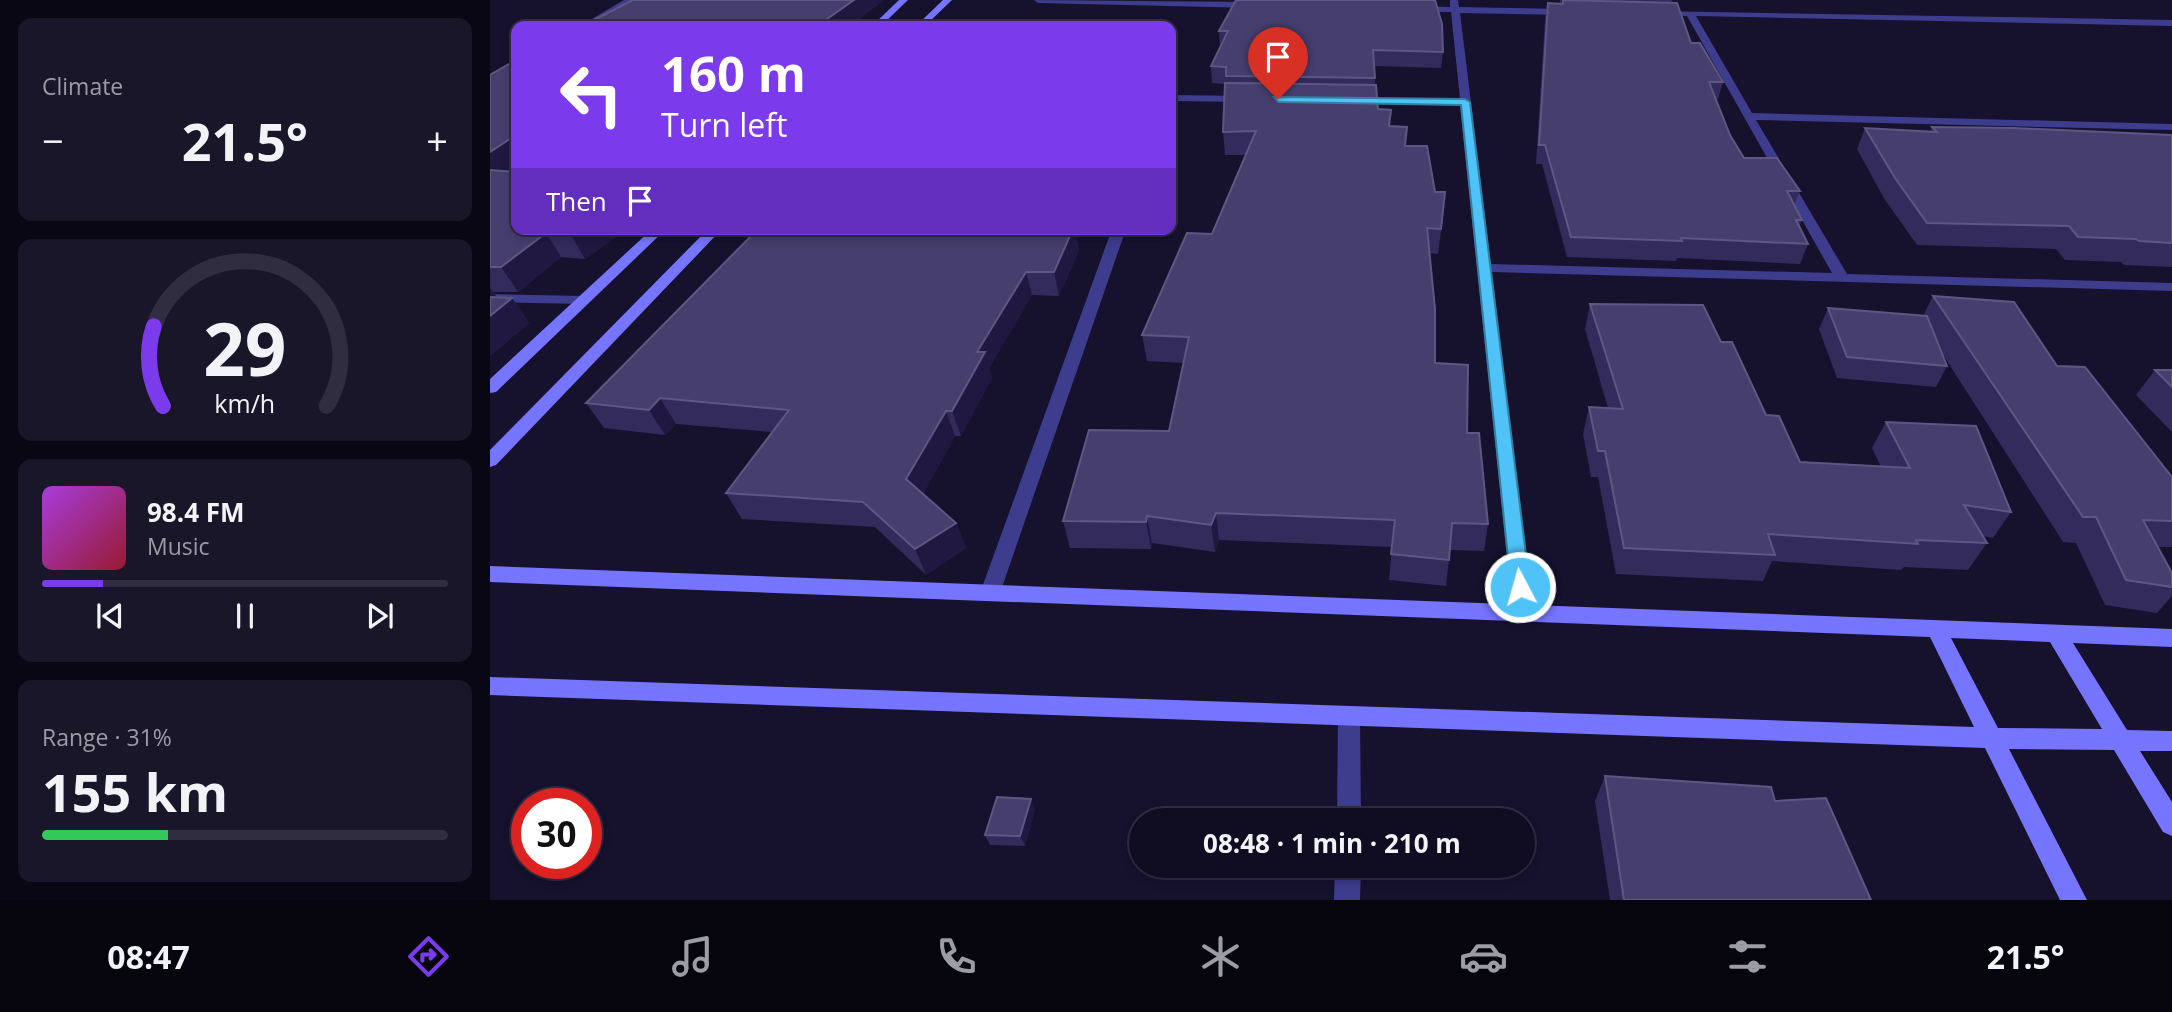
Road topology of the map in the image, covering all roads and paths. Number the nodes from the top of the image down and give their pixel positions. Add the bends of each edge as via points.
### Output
1 (630, 0) edge
2 (904, 0) edge
3 (948, 0) edge
4 (1038, 0) edge
5 (1215, 2) edge
6 (1268, 5) edge
7 (1455, 5) edge
8 (1402, 8) edge
9 (1580, 12) edge
10 (1649, 13) edge
11 (1690, 14) junction
12 (594, 21) edge
13 (881, 21) edge
14 (925, 21) edge
15 (2172, 23) edge
16 (1176, 98) edge
17 (1265, 99) edge
18 (1345, 100) edge
19 (1465, 102) junction
20 (1749, 116) junction
21 (2172, 127) edge
22 (654, 235) edge
23 (710, 235) edge
24 (1117, 235) edge
25 (1485, 268) junction
26 (1842, 278) junction
27 (2172, 287) edge
28 (490, 298) edge
29 (585, 300) junction
30 (490, 388) edge
31 (490, 461) edge
32 (490, 574) edge
33 (990, 593) junction
34 (1523, 614) junction
35 (1937, 631) junction
36 (2056, 634) junction
37 (2172, 638) edge
38 (490, 686) edge
39 (1349, 716) junction
40 (1991, 738) junction
41 (2120, 739) junction
42 (2172, 741) edge
43 (1349, 808) edge
44 (2172, 824) edge
45 (1348, 878) edge
46 (1347, 900) edge
47 (2074, 900) edge

1 - 12 street
2 - 13 street
3 - 14 street
4 - 5 street
5 - 6 street
7 - 8 street
7 - 9 street
7 - 19 street
10 - 11 street
11 - 15 street
11 - 20 street
16 - 17 street
18 - 19 street
19 - 25 street
20 - 21 street
20 - 26 street
22 - 29 street
23 - 31 street
24 - 33 street
25 - 26 street
25 - 34 street
26 - 27 street
28 - 29 street
29 - 30 street
32 - 33 street
33 - 34 street
34 - 35 street
35 - 36 street
35 - 40 street
36 - 37 street
36 - 41 street
38 - 39 street
39 - 40 street
39 - 43 street
40 - 41 street
40 - 47 street
41 - 42 street
41 - 44 street
45 - 46 street

